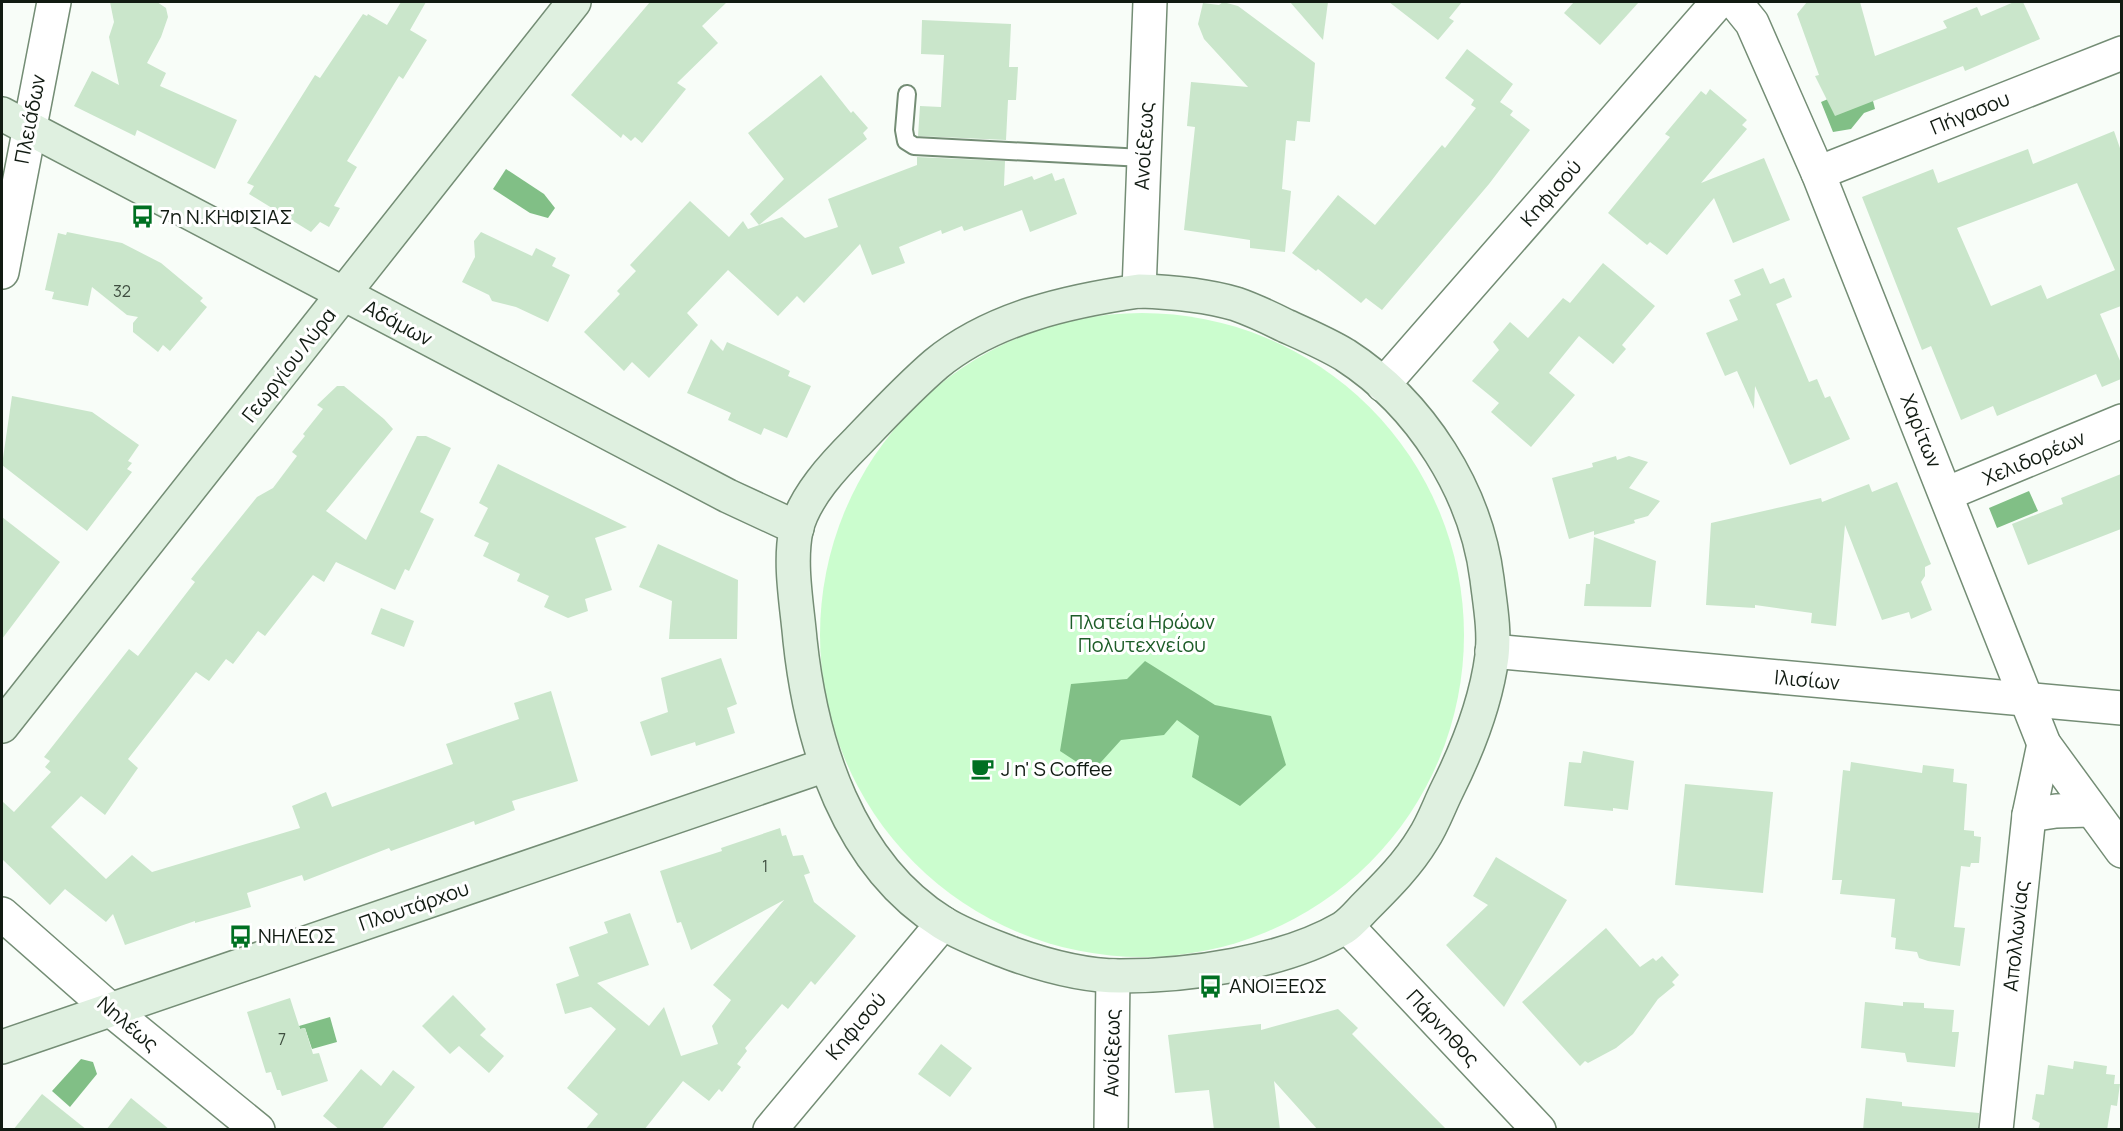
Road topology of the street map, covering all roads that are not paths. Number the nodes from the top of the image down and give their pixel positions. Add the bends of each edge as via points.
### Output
1 (54, 2) edge
2 (574, 2) edge
3 (1150, 2) edge
4 (1718, 2) edge
5 (1736, 2) edge
6 (2121, 53) edge
7 (907, 94) dead end
8 (15, 121) edge
9 (1143, 158) junction
10 (1818, 173) junction
11 (2, 272) edge
12 (1139, 291) junction
13 (345, 294) junction
14 (1383, 385) junction
15 (2121, 421) edge
16 (1946, 494) junction
17 (797, 528) junction
18 (1492, 651) junction
19 (2025, 699) junction
20 (2121, 708) edge
21 (2, 726) edge
22 (2043, 744) junction
23 (826, 765) junction
24 (2090, 810) junction
25 (2029, 815) junction
26 (2121, 851) edge
27 (2, 914) edge
28 (943, 923) junction
29 (1347, 926) junction
30 (1113, 976) junction
31 (111, 1010) junction
32 (2, 1047) edge
33 (258, 1130) edge
34 (770, 1130) edge
35 (1111, 1130) edge
36 (1539, 1130) edge
37 (1996, 1130) edge

1 - 8 street, Πλειάδων
2 - 13 street, Γεωργίου Λύρα
3 - 9 street, Ανοίξεως
4 - 14 street, Κηφισού
5 - 10 street, Χαρίτων via 1752,23
6 - 10 street, Πήγασου
7 - 9 lane via 904,130 906,141 914,146
8 - 11 street, Πλειάδων
8 - 13 street, Αδάμων
9 - 12 street, Ανοίξεως
10 - 16 street, Χαρίτων
12 - 14 street via 1205,297 1240,305 1344,354
12 - 17 street via 1084,299 1030,315 984,334 939,361 845,454 813,494
13 - 17 street, Αδάμων via 728,496
13 - 21 street, Γεωργίου Λύρα
14 - 18 street via 1445,459 1469,505 1484,551
15 - 16 street, Χελιδορέων
16 - 19 street, Χαρίτων
17 - 23 street via 802,659 813,725
18 - 19 street, Ιλισίων
18 - 29 street via 1474,727 1424,838 1389,883
19 - 20 street, Ιλισίων
19 - 22 street, Χαρίτων
22 - 24 street, Χαρίτων
22 - 25 street, Απολλωνίας
23 - 28 street via 860,836 891,877
23 - 31 street, Πλουτάρχου
24 - 25 street
24 - 26 street, Χαρίτων
25 - 37 street, Απολλωνίας
27 - 31 street, Νηλέως
28 - 30 street via 1026,958
28 - 34 street, Κηφισού
29 - 30 street via 1303,946 1261,958 1185,972
29 - 36 street, Πάρνηθος
30 - 35 street, Ανοίξεως
31 - 32 street, Πλουτάρχου
31 - 33 street, Νηλέως

